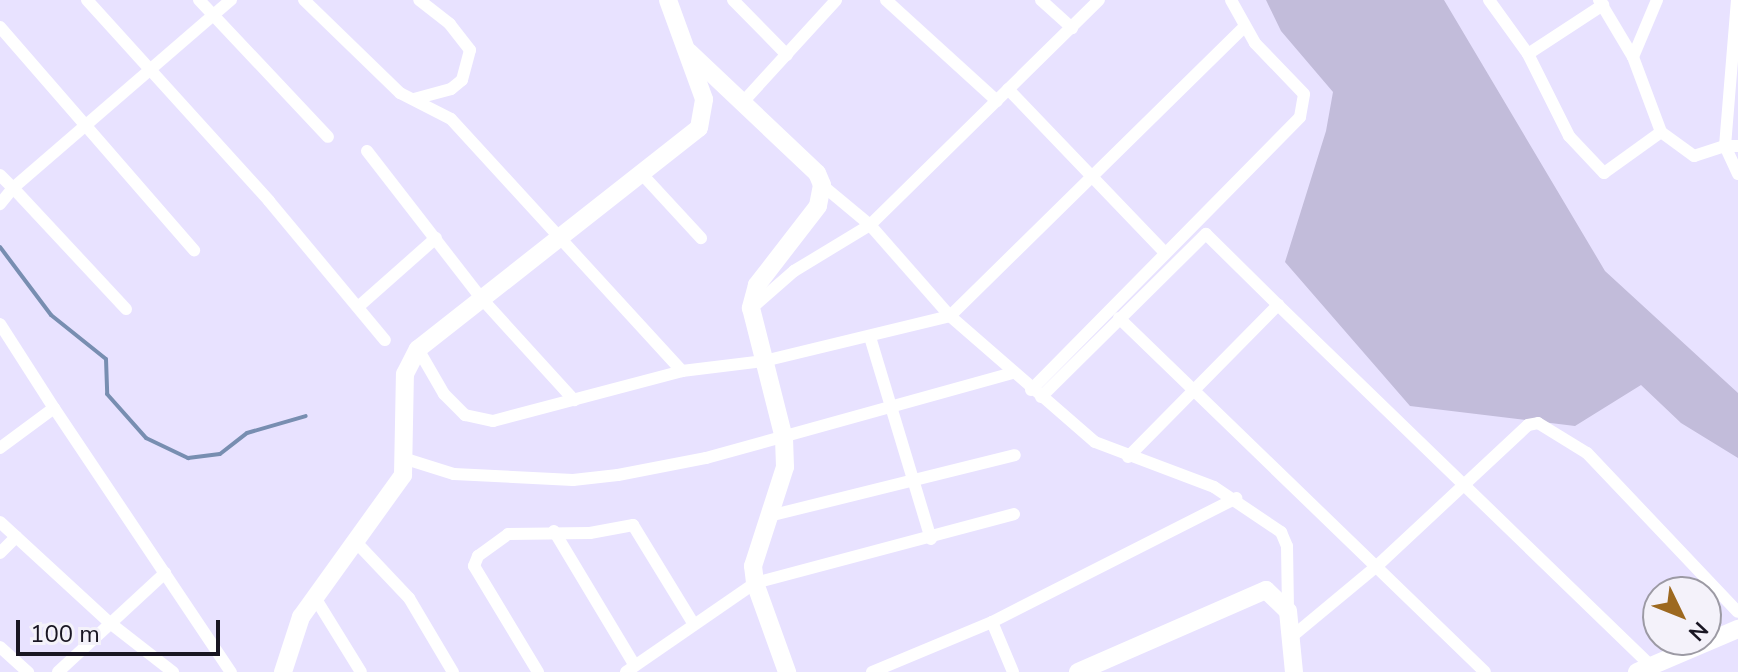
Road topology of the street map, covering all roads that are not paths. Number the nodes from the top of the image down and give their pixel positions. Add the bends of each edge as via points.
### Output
1 (87, 0) edge
2 (199, 0) edge
3 (231, 0) edge
4 (304, 0) edge
5 (419, 0) edge
6 (668, 0) edge
7 (733, 0) edge
8 (836, 0) edge
9 (886, 0) edge
10 (1041, 0) edge
11 (1099, 0) edge
12 (1231, 0) edge
13 (1489, 0) edge
14 (1657, 0) edge
15 (1737, 0) edge
16 (1601, 3) edge
17 (211, 15) junction
18 (0, 27) edge
19 (1072, 28) junction
20 (1243, 28) junction
21 (687, 50) junction
22 (1528, 54) junction
23 (787, 55) junction
24 (1633, 57) junction
25 (147, 67) junction
26 (1008, 89) junction
27 (414, 99) junction
28 (997, 101) junction
29 (743, 102) junction
30 (82, 126) junction
31 (1661, 132) junction
32 (328, 137) dead end
33 (1732, 146) edge
34 (367, 151) dead end
35 (640, 172) junction
36 (1738, 174) edge
37 (0, 175) edge
38 (1088, 177) junction
39 (822, 185) junction
40 (13, 188) junction
41 (0, 204) edge
42 (870, 225) junction
43 (558, 235) junction
44 (436, 238) junction
45 (701, 238) dead end
46 (194, 250) dead end
47 (1165, 253) junction
48 (482, 299) junction
49 (1278, 305) junction
50 (358, 307) junction
51 (751, 308) junction
52 (126, 309) dead end
53 (950, 316) junction
54 (1119, 318) junction
55 (0, 324) edge
56 (870, 337) junction
57 (385, 340) dead end
58 (418, 349) junction
59 (764, 361) junction
60 (682, 371) junction
61 (1013, 373) junction
62 (1194, 386) junction
63 (1036, 394) junction
64 (574, 400) junction
65 (54, 408) junction
66 (893, 410) junction
67 (784, 438) junction
68 (0, 448) edge
69 (1015, 455) dead end
70 (1128, 457) junction
71 (406, 459) junction
72 (912, 481) junction
73 (1466, 484) junction
74 (1236, 498) junction
75 (1014, 514) dead end
76 (773, 515) junction
77 (0, 522) edge
78 (554, 531) junction
79 (16, 537) junction
80 (931, 539) junction
81 (354, 540) junction
82 (0, 553) edge
83 (1378, 565) junction
84 (165, 573) junction
85 (755, 583) junction
86 (314, 596) junction
87 (1288, 611) junction
88 (1738, 612) edge
89 (992, 622) junction
90 (110, 623) junction
91 (693, 623) junction
92 (1738, 629) edge
93 (1289, 639) junction
94 (0, 647) edge
95 (630, 669) edge
96 (1644, 669) edge
97 (28, 672) edge
98 (58, 672) edge
99 (173, 672) edge
100 (231, 672) edge
101 (283, 672) edge
102 (361, 672) edge
103 (453, 672) edge
104 (538, 672) edge
105 (787, 672) edge
106 (872, 672) edge
107 (1013, 672) edge
108 (1078, 672) edge
109 (1294, 672) edge
110 (1485, 672) edge

1 - 25 street
2 - 17 street
3 - 17 street
4 - 27 street via 400,93
5 - 27 street via 450,24 470,50 462,80 451,89
6 - 21 street
7 - 23 street
8 - 23 street
9 - 28 street
10 - 19 street
11 - 19 street
12 - 20 street
13 - 22 street
14 - 24 street
15 - 33 street
16 - 22 street
16 - 24 street
17 - 25 street
17 - 32 street
18 - 30 street
19 - 26 street
20 - 38 street
20 - 47 street via 1304,94 1300,117
21 - 29 street
21 - 35 street via 705,114 687,141
22 - 31 street via 1569,136 1604,173
23 - 29 street
24 - 31 street
25 - 30 street
25 - 50 street
26 - 28 street
26 - 38 street
27 - 43 street via 451,119
28 - 42 street
29 - 39 street via 817,173
30 - 40 street
30 - 46 street
31 - 33 street via 1694,156
33 - 36 street
34 - 44 street
35 - 43 street
35 - 45 street
37 - 40 street
38 - 47 street
38 - 53 street
39 - 42 street
39 - 51 street via 818,206 757,285
40 - 41 street
40 - 52 street
42 - 51 street via 794,271
42 - 53 street
43 - 48 street
43 - 60 street
44 - 48 street
44 - 50 street
47 - 63 street
48 - 58 street
48 - 64 street
49 - 54 street via 1206,234
49 - 62 street
49 - 73 street
50 - 57 street
51 - 59 street
53 - 56 street
53 - 61 street
54 - 62 street
54 - 63 street
55 - 65 street
56 - 59 street
56 - 66 street
58 - 64 street via 444,394 480,420
58 - 71 street via 405,374
59 - 60 street
59 - 67 street
60 - 64 street
61 - 63 street
61 - 66 street
62 - 70 street
62 - 83 street
63 - 70 street via 1095,442
65 - 68 street
65 - 84 street
66 - 67 street
66 - 72 street
67 - 71 street via 692,461 573,480 454,474
67 - 76 street via 785,467
69 - 72 street
70 - 74 street
71 - 81 street via 396,485
72 - 76 street
72 - 80 street
73 - 83 street
73 - 88 street via 1528,425 1538,423 1587,453
73 - 96 street
74 - 87 street via 1281,532 1287,546
74 - 89 street
75 - 80 street
76 - 85 street via 753,566
77 - 79 street
78 - 91 street via 590,533 633,525
78 - 95 street
78 - 104 street via 508,534 478,556 474,566
79 - 82 street
79 - 90 street
80 - 85 street
81 - 86 street
81 - 103 street via 409,598
83 - 93 street
83 - 110 street
84 - 90 street
84 - 100 street
85 - 91 street
85 - 105 street
86 - 101 street via 291,636
86 - 102 street
87 - 93 street
87 - 108 street via 1273,591 1256,590
89 - 106 street
89 - 107 street
90 - 98 street
90 - 99 street
91 - 95 street
92 - 96 street
93 - 109 street
94 - 97 street

